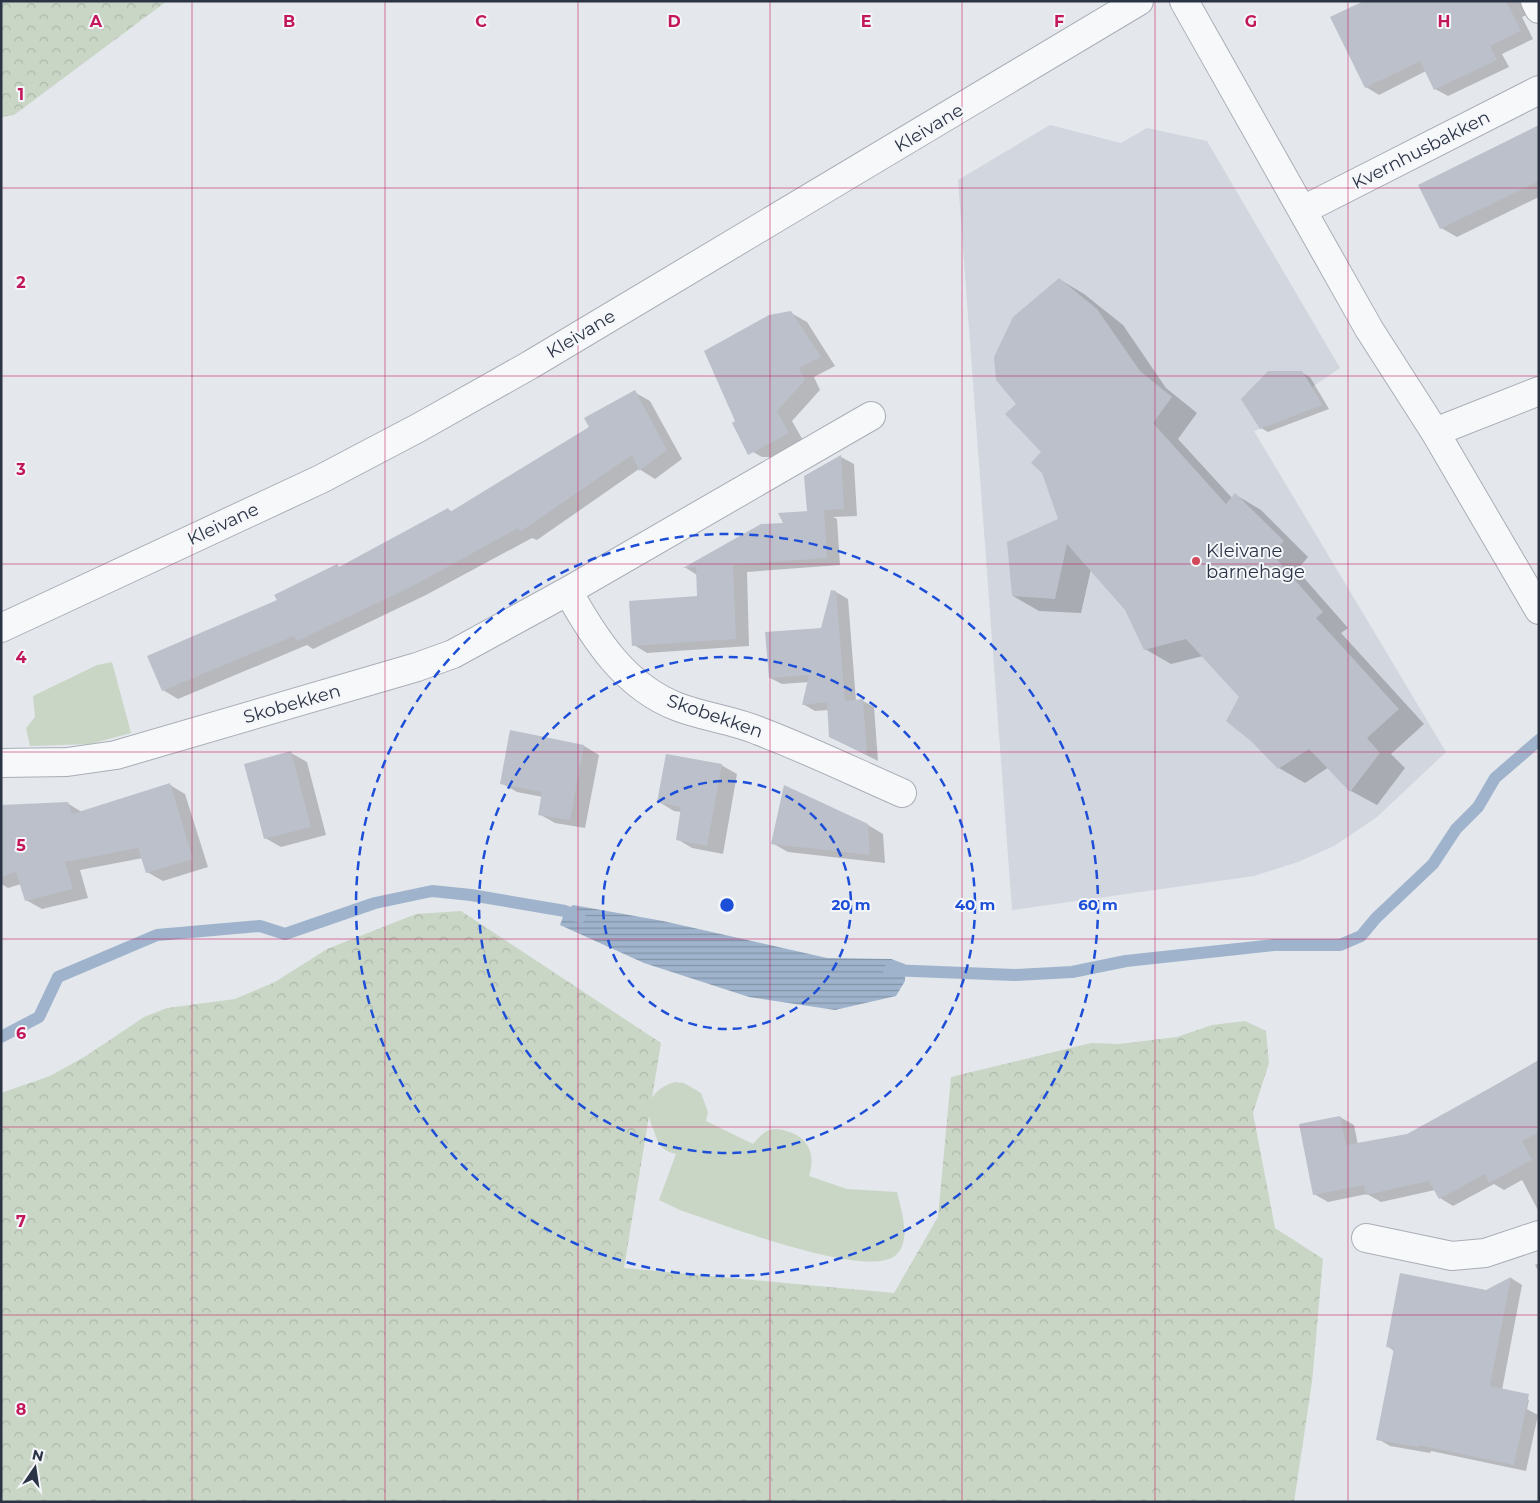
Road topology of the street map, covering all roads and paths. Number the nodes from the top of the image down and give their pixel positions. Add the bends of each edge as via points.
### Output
1 (1139, 1) edge
2 (1184, 1) edge
3 (1535, 1) edge
4 (1539, 10) edge
5 (1539, 90) edge
6 (1303, 210) junction
7 (1539, 391) edge
8 (871, 416) dead end
9 (1435, 432) junction
10 (568, 591) junction
11 (1539, 610) edge
12 (1, 628) edge
13 (1, 763) edge
14 (902, 793) dead end
15 (1539, 1235) edge
16 (1366, 1238) dead end

1 - 12 street, Kleivane via 538,360 418,428 321,479
2 - 6 street
3 - 4 street
5 - 6 street, Kvernhusbakken
6 - 9 street via 1370,329
7 - 9 street
8 - 10 street, Skobekken
9 - 11 street
10 - 13 street, Skobekken via 453,654 417,667 116,755 67,762
10 - 14 street, Skobekken via 611,660 641,686 677,707 752,728
15 - 16 street via 1485,1253 1452,1256

